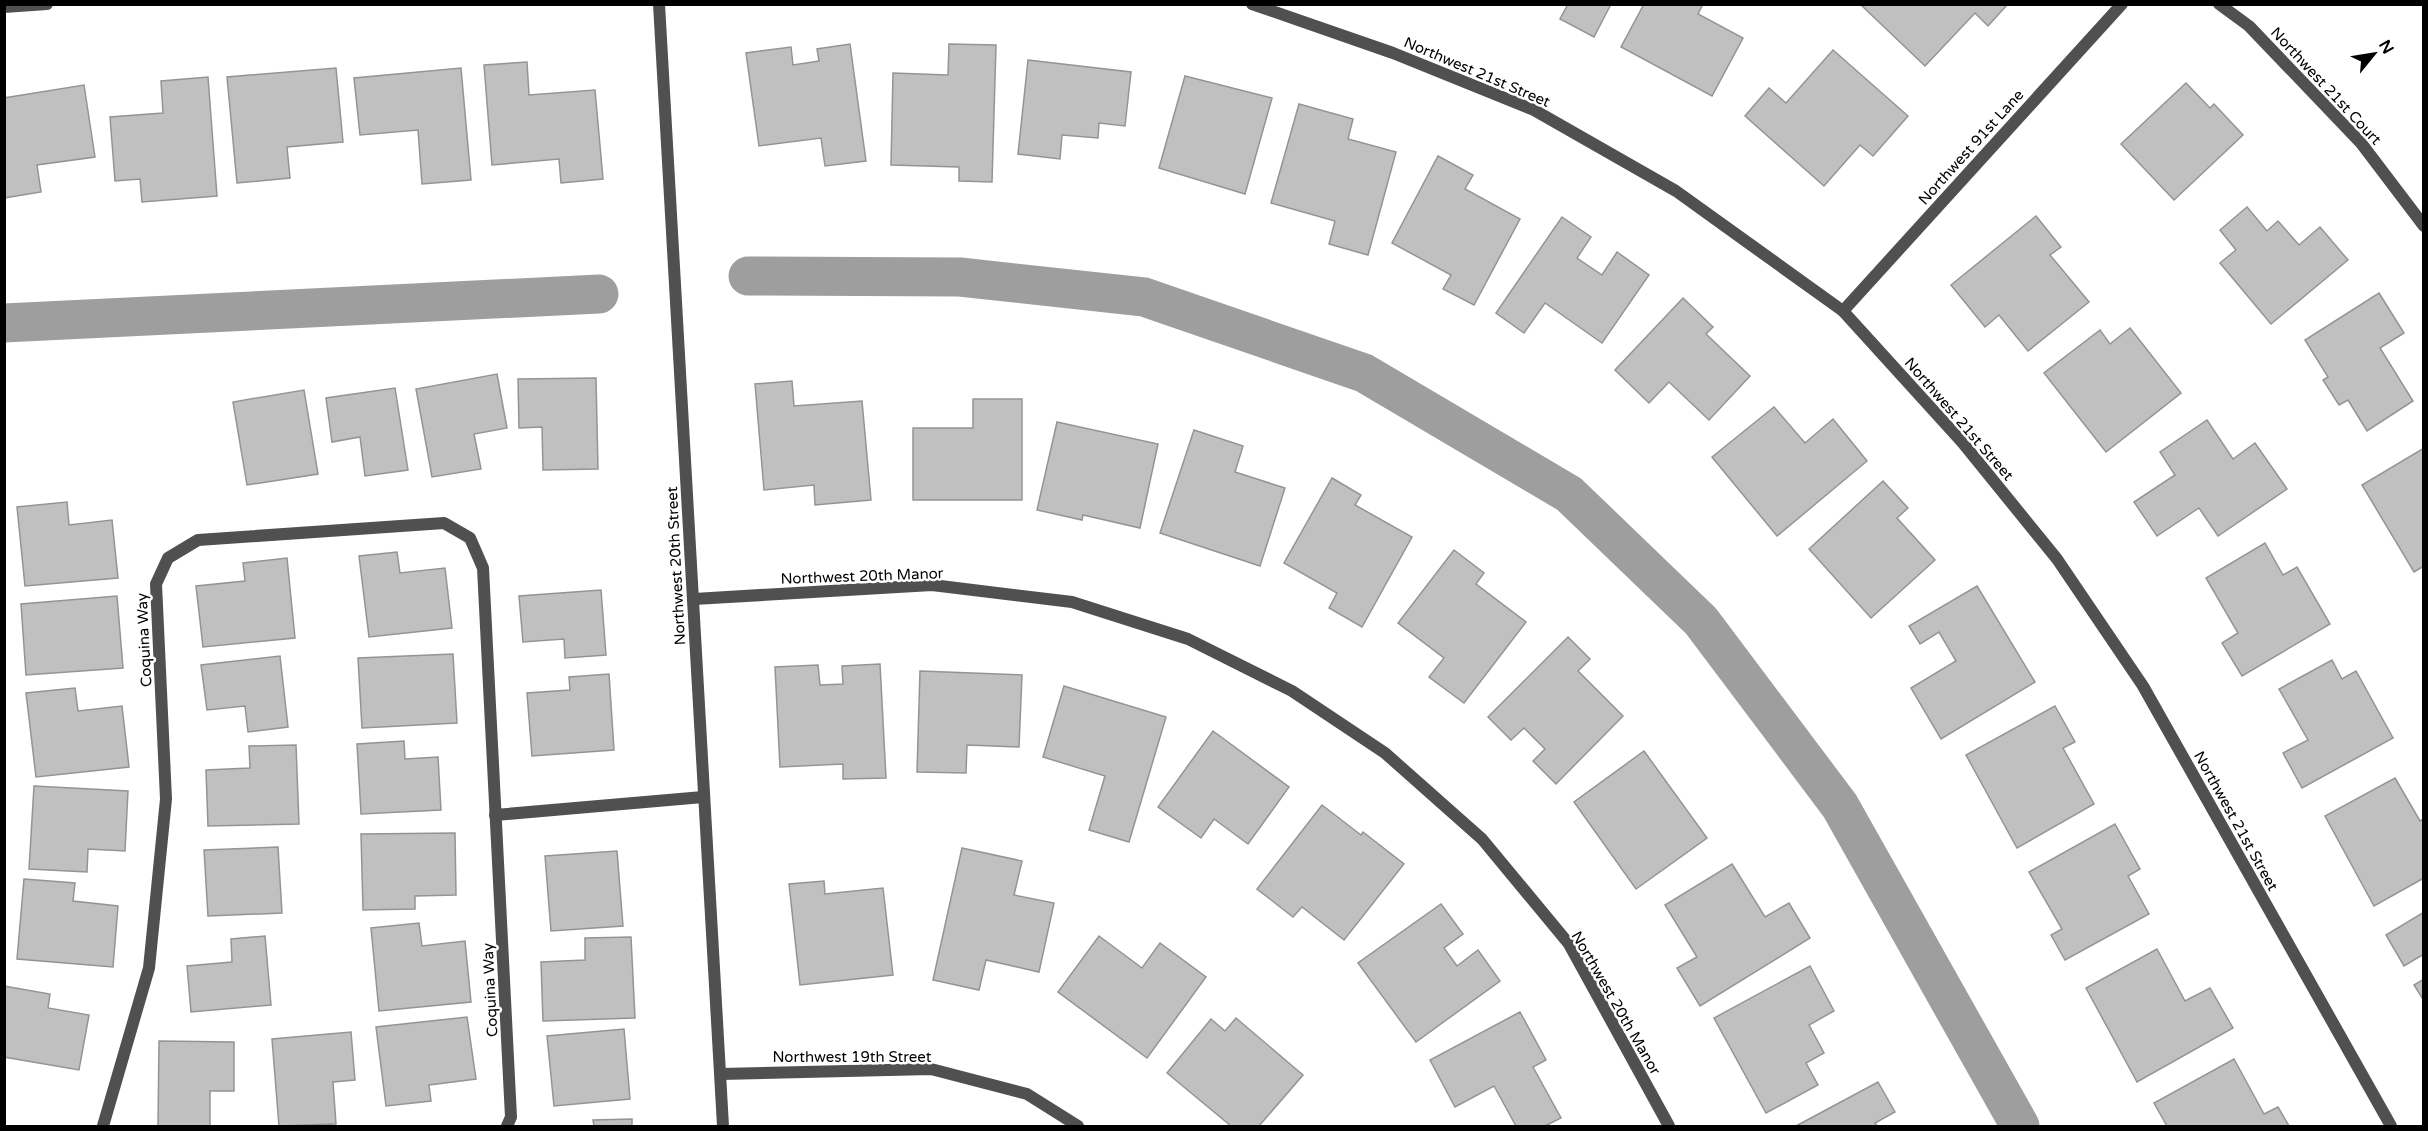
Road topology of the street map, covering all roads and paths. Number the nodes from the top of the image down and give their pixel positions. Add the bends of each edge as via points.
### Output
1 (47, 4) edge
2 (659, 4) edge
3 (1252, 4) edge
4 (2122, 4) edge
5 (2219, 4) edge
6 (4, 7) edge
7 (2424, 226) edge
8 (1843, 311) junction
9 (694, 599) junction
10 (703, 797) junction
11 (495, 815) junction
12 (721, 1074) junction
13 (103, 1126) edge
14 (507, 1126) edge
15 (723, 1126) edge
16 (1078, 1126) edge
17 (1669, 1126) edge
18 (2391, 1126) edge

1 - 6 street
2 - 9 street, Northwest 20th Street
3 - 8 street, Northwest 21st Street via 1394,52 1534,110 1676,191
4 - 8 street, Northwest 91st Lane
5 - 7 street, Northwest 21st Court via 2249,26 2361,143
8 - 18 street, Northwest 21st Street via 1962,442 2049,550 2143,686
9 - 10 street, Northwest 20th Street
9 - 17 street, Northwest 20th Manor via 932,585 1072,602 1188,639 1292,691 1385,753 1482,839 1569,944
10 - 11 street
10 - 12 street, Northwest 20th Street
11 - 13 street, Coquina Way via 483,568 470,538 444,523 198,540 168,558 156,584 166,799 149,968
11 - 14 street, Coquina Way via 511,1117
12 - 15 street, Northwest 20th Street
12 - 16 street, Northwest 19th Street via 931,1069 1027,1094

